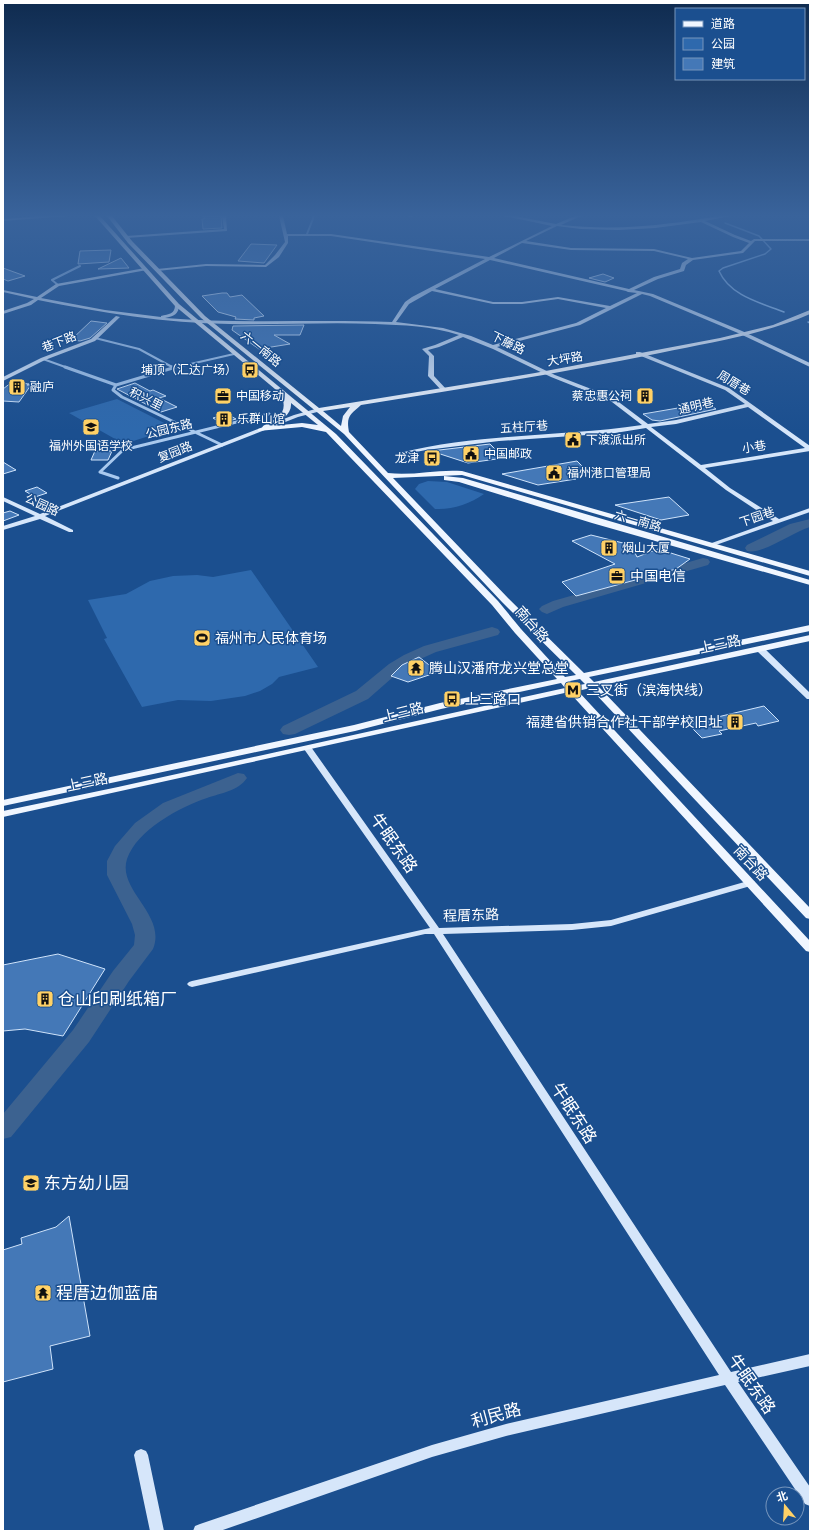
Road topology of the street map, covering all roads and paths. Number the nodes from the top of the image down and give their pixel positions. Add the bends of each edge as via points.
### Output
1 (54, 288) edge
2 (164, 288) edge
3 (175, 288) edge
4 (434, 288) edge
5 (613, 288) edge
6 (635, 288) edge
7 (431, 289) junction
8 (628, 291) junction
9 (3, 292) edge
10 (641, 293) junction
11 (34, 300) junction
12 (177, 305) junction
13 (612, 308) junction
14 (810, 309) edge
15 (3, 313) edge
16 (805, 314) edge
17 (118, 317) junction
18 (150, 318) junction
19 (197, 322) junction
20 (210, 323) junction
21 (393, 323) junction
22 (741, 333) junction
23 (463, 335) junction
24 (95, 338) junction
25 (493, 347) junction
26 (234, 354) junction
27 (641, 354) junction
28 (43, 359) junction
29 (810, 364) edge
30 (174, 368) junction
31 (545, 373) junction
32 (3, 379) edge
33 (116, 385) junction
34 (444, 390) junction
35 (283, 392) junction
36 (361, 404) junction
37 (749, 405) junction
38 (319, 410) junction
39 (309, 412) junction
40 (269, 414) dead end
41 (648, 426) junction
42 (260, 430) junction
43 (330, 431) junction
44 (195, 432) junction
45 (346, 433) junction
46 (222, 445) junction
47 (809, 450) edge
48 (402, 454) dead end
49 (701, 467) junction
50 (386, 475) junction
51 (461, 476) junction
52 (118, 478) dead end
53 (407, 498) junction
54 (3, 500) edge
55 (11, 504) junction
56 (3, 507) edge
57 (810, 510) edge
58 (40, 516) junction
59 (778, 521) junction
60 (3, 528) edge
61 (71, 531) dead end
62 (711, 545) junction
63 (810, 574) edge
64 (810, 582) edge
65 (810, 628) edge
66 (809, 638) edge
67 (761, 650) junction
68 (583, 676) junction
69 (564, 680) junction
70 (593, 686) junction
71 (572, 690) junction
72 (810, 697) edge
73 (308, 749) junction
74 (3, 803) edge
75 (3, 814) edge
76 (750, 884) junction
77 (810, 915) edge
78 (436, 930) junction
79 (810, 948) edge
80 (192, 984) dead end
81 (810, 1360) edge
82 (730, 1379) junction
83 (141, 1455) dead end
84 (810, 1499) edge
85 (157, 1531) edge
86 (200, 1531) edge

1 - 11 street
2 - 12 main road, 六一南路
3 - 20 main road, 六一南路
4 - 7 street
5 - 8 street
6 - 8 street
7 - 13 street via 494,303 525,303 558,298
7 - 21 street via 409,301
8 - 10 street
9 - 11 street
10 - 13 street
10 - 22 street via 660,298
11 - 15 street
11 - 17 street
11 - 18 street
12 - 18 street via 174,314
12 - 19 main road, 六一南路
13 - 25 street via 570,327
14 - 16 main road, 大坪路
16 - 22 main road, 大坪路
17 - 19 street
17 - 24 street, 巷下路
18 - 19 street
19 - 20 street, 下藤路
19 - 26 main road, 六一南路
20 - 21 street, 下藤路
20 - 38 main road, 六一南路
21 - 23 street, 下藤路 via 425,326
22 - 27 main road, 大坪路
22 - 29 street
23 - 25 street, 下藤路
23 - 34 street via 424,349 432,356 431,376
24 - 28 street, 巷下路
24 - 30 street via 136,348
25 - 31 street, 下藤路
26 - 30 street
26 - 35 main road, 六一南路
27 - 31 main road, 大坪路
27 - 37 street, 周厝巷 via 716,383
28 - 32 street, 巷下路
28 - 33 street
30 - 33 street
31 - 34 main road, 大坪路
31 - 41 street, 下藤路 via 604,396
33 - 44 street, 积兴里 via 113,389 115,393
34 - 36 main road, 大坪路
35 - 39 main road, 六一南路
35 - 42 main road via 288,404 287,410 279,419
36 - 38 main road, 大坪路
36 - 45 main road via 346,415
37 - 41 street, 通明巷
37 - 47 street, 周厝巷
38 - 39 street, 复园路
38 - 45 main road, 南台路
39 - 42 street, 复园路
39 - 43 main road, 南台路
40 - 44 street, 公园东路
41 - 48 street, 五柱厅巷 via 593,434 491,440 426,448
41 - 49 street, 下藤路
42 - 43 main road via 303,425
42 - 46 street, 复园路
43 - 69 main road, 南台路 via 495,603
44 - 46 street, 积兴里
44 - 52 street, 公园东路 via 120,451 100,472
45 - 50 main road, 南台路
46 - 58 street, 复园路
47 - 49 street, 小巷
49 - 59 street, 下藤路 via 728,489
50 - 51 main road via 405,477 451,472
50 - 53 main road, 南台路
51 - 53 main road via 429,477 411,482 404,489
51 - 62 main road, 六一南路
51 - 64 main road, 六一南路 via 595,521
53 - 68 main road, 南台路
54 - 55 street, 公园路
55 - 56 street
55 - 58 street, 公园路
57 - 59 street, 下园巷
58 - 60 street, 复园路
58 - 61 street, 公园路
59 - 62 street, 下园巷
62 - 63 main road, 六一南路
65 - 68 main road, 上三路
66 - 67 main road, 上三路
67 - 70 main road, 上三路
67 - 72 street
68 - 69 main road, 上三路
68 - 70 main road, 南台路
69 - 71 main road, 南台路
69 - 74 main road, 上三路 via 440,706 355,728
70 - 71 main road, 上三路
70 - 77 main road, 南台路
71 - 73 main road, 上三路
71 - 76 main road, 南台路
73 - 75 main road, 上三路
73 - 78 street, 牛眠东路
76 - 78 street, 程厝东路 via 632,919 604,924
76 - 79 main road, 南台路
78 - 80 street, 程厝东路 via 403,935
78 - 82 street, 牛眠东路
81 - 82 street, 利民路
82 - 84 street, 牛眠东路
82 - 86 street, 利民路 via 491,1434 432,1451
83 - 85 street

